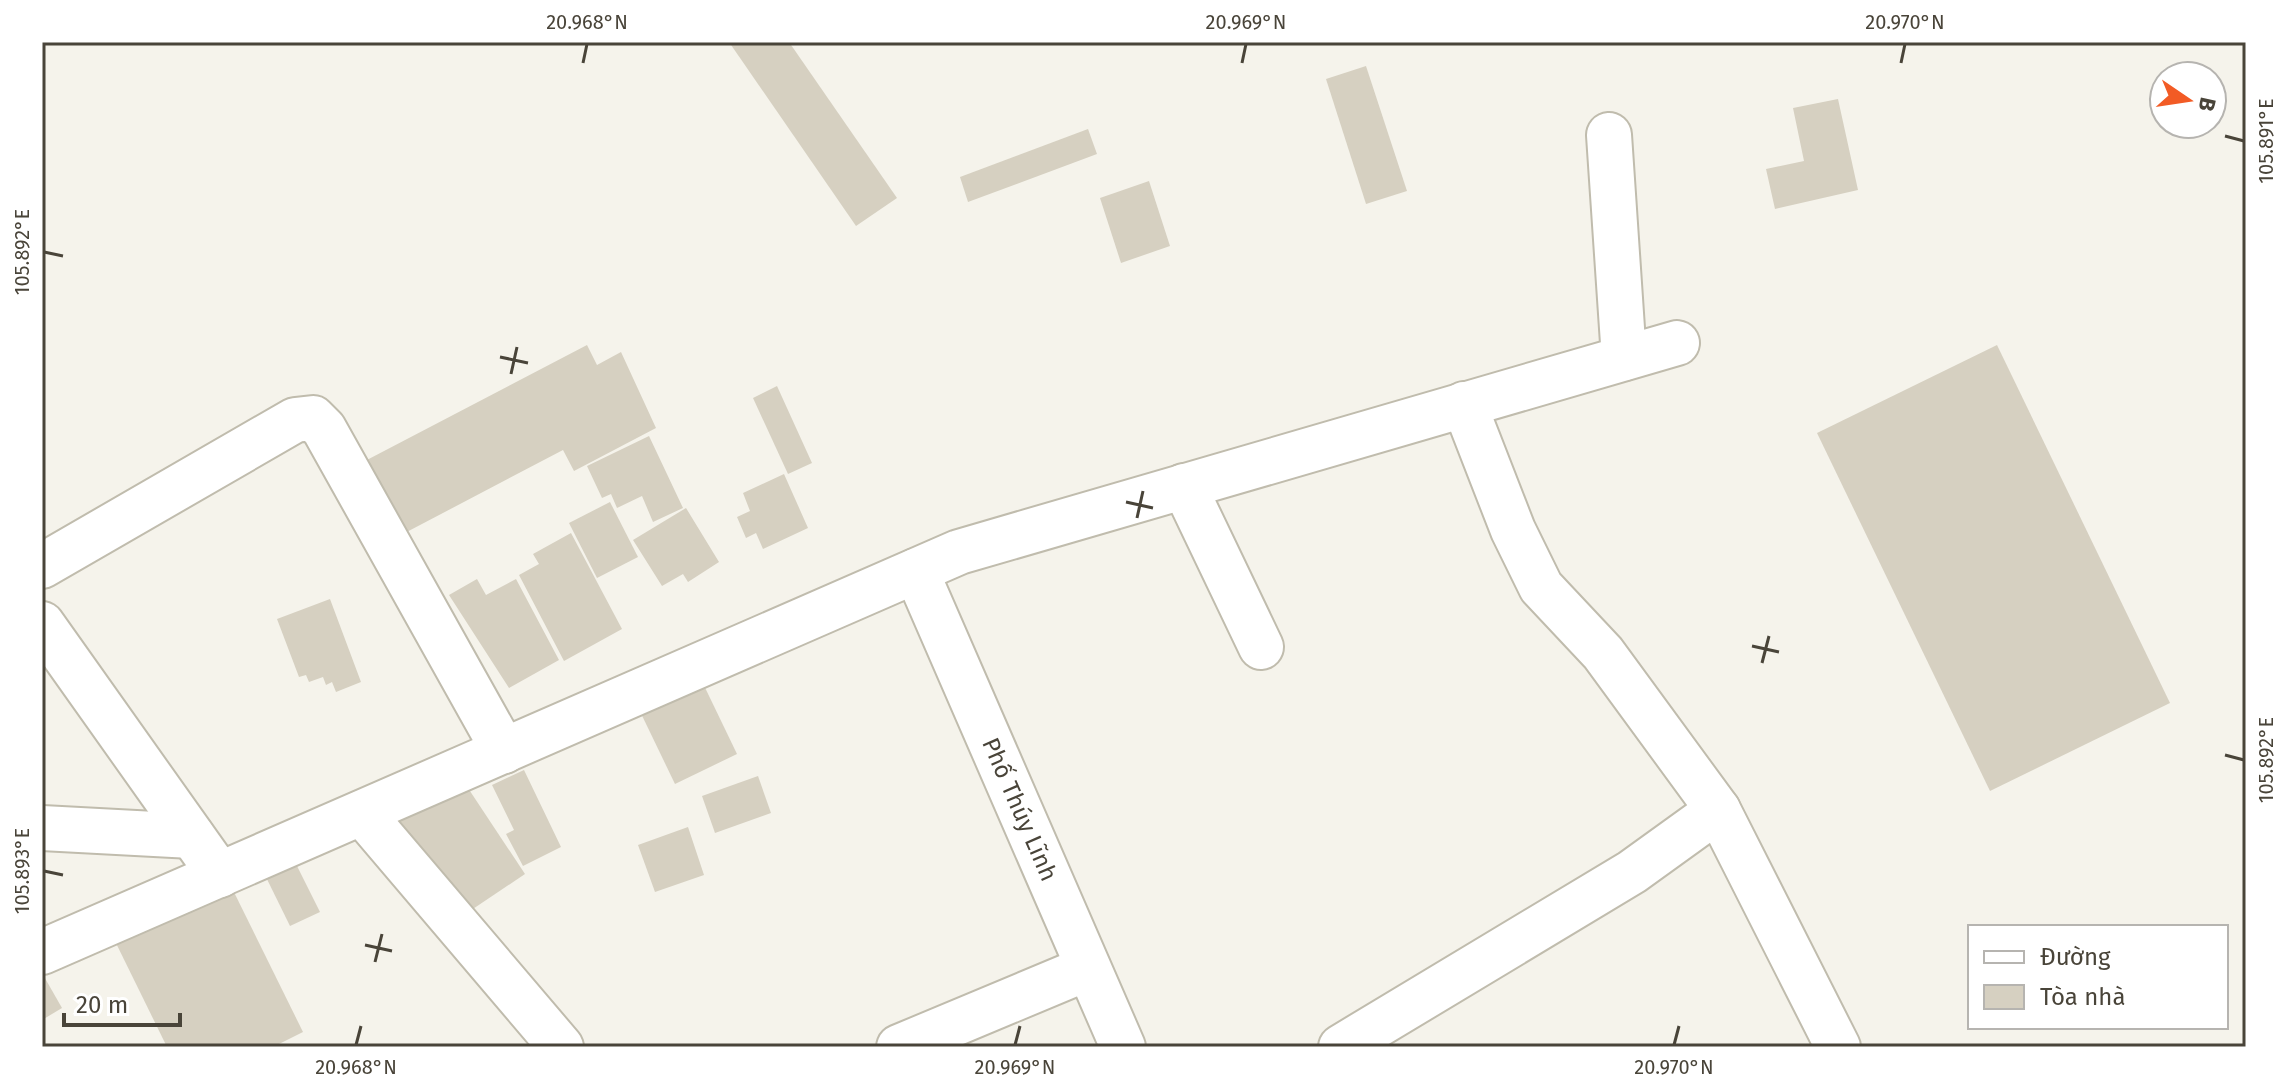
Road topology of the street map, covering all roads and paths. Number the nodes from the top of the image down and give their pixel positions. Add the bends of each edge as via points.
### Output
1 (1609, 135) dead end
2 (1677, 343) dead end
3 (1624, 358) junction
4 (1464, 404) junction
5 (1184, 486) junction
6 (42, 566) edge
7 (916, 571) junction
8 (42, 624) edge
9 (1261, 647) dead end
10 (504, 751) junction
11 (1718, 810) junction
12 (362, 813) junction
13 (42, 828) edge
14 (192, 836) junction
15 (220, 875) junction
16 (42, 952) edge
17 (1088, 968) junction
18 (561, 1047) edge
19 (899, 1047) edge
20 (1123, 1047) edge
21 (1341, 1047) edge
22 (1838, 1047) edge

1 - 3 street
2 - 3 street
3 - 4 street
4 - 5 street
4 - 11 street via 1541,587 1603,653
5 - 7 street via 959,552
5 - 9 street
6 - 10 street via 295,420 313,418 324,429
7 - 10 street
7 - 17 street, Phố Thúy Lĩnh
8 - 14 street
10 - 12 street
11 - 21 street via 1632,872
11 - 22 street
12 - 15 street
12 - 18 street
13 - 14 street
14 - 15 street
15 - 16 street
17 - 19 street
17 - 20 street, Phố Thúy Lĩnh

